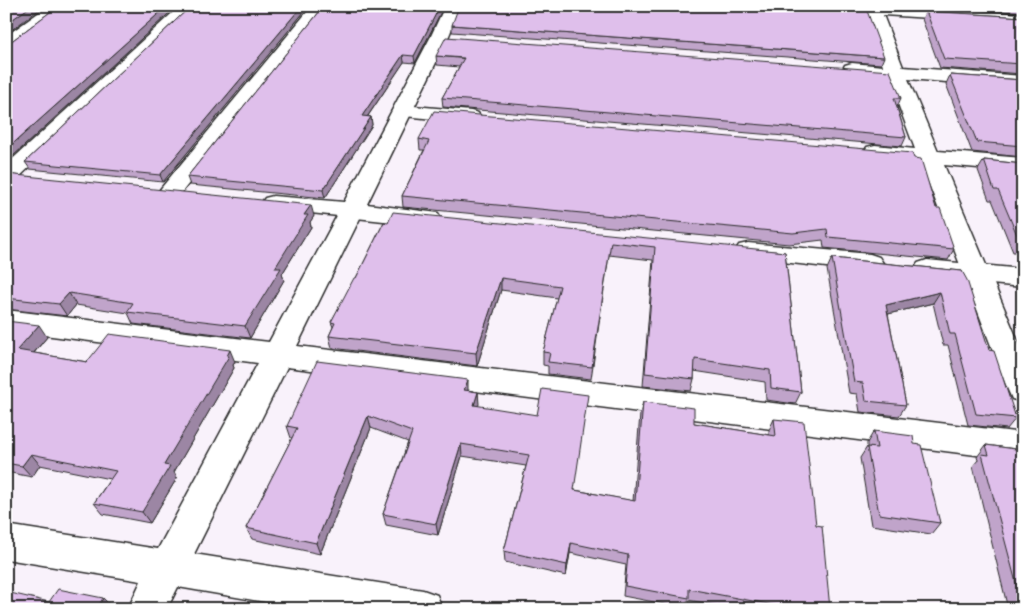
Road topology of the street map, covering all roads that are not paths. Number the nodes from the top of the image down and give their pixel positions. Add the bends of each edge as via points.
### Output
1 (59, 6) edge
2 (190, 6) edge
3 (320, 6) edge
4 (452, 6) edge
5 (829, 6) edge
6 (871, 8) edge
7 (1023, 19) edge
8 (6, 45) edge
9 (838, 68) edge
10 (897, 72) junction
11 (1023, 82) edge
12 (402, 111) junction
13 (490, 118) edge
14 (852, 150) edge
15 (930, 157) junction
16 (1023, 165) edge
17 (7, 176) edge
18 (36, 179) edge
19 (199, 195) edge
20 (256, 201) edge
21 (352, 210) junction
22 (451, 220) edge
23 (729, 249) edge
24 (976, 274) junction
25 (1023, 278) edge
26 (6, 320) edge
27 (278, 354) junction
28 (1023, 390) edge
29 (1023, 447) edge
30 (6, 542) edge
31 (169, 567) junction
32 (148, 609) edge
33 (422, 609) edge

1 - 8 street
2 - 17 street
3 - 19 street via 161,192
4 - 12 street via 448,39
5 - 6 street
6 - 7 street
6 - 10 street
9 - 10 street
10 - 11 street
10 - 15 street
12 - 13 street
12 - 21 street
14 - 15 street
15 - 16 street
15 - 24 street
17 - 18 street
20 - 21 street
21 - 22 street
21 - 27 street
23 - 24 street
24 - 25 street
24 - 28 street
26 - 27 street
27 - 29 street
27 - 31 street
30 - 31 street
31 - 32 street
31 - 33 street

